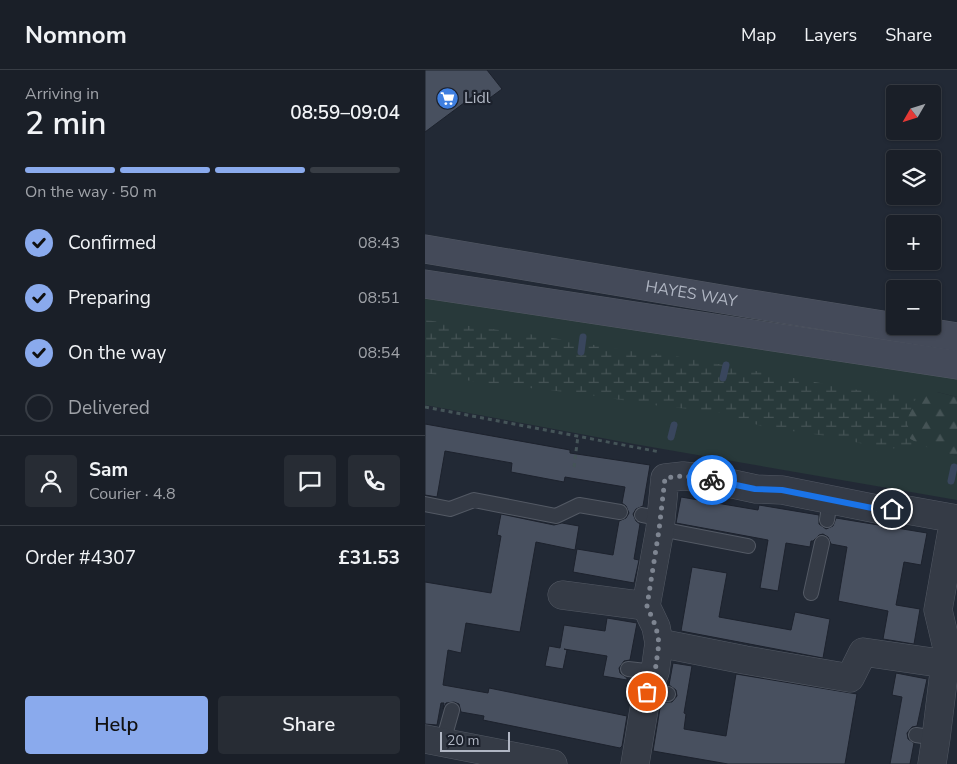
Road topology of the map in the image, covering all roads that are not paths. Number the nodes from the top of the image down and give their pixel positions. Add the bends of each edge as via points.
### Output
1 (425, 249) edge
2 (425, 284) edge
3 (949, 333) edge
4 (957, 365) edge
5 (425, 504) edge
6 (620, 512) dead end
7 (956, 519) edge
8 (654, 521) junction
9 (822, 543) dead end
10 (748, 546) dead end
11 (811, 593) dead end
12 (562, 595) dead end
13 (647, 606) junction
14 (659, 643) junction
15 (945, 664) junction
16 (452, 710) dead end
17 (434, 741) edge
18 (928, 746) edge
19 (553, 764) edge
20 (635, 764) edge

1 - 3 street, HAYES WAY via 745,303
2 - 4 street, HAYES WAY
5 - 6 lane via 450,509 473,500 557,516 579,505
7 - 8 street via 907,510 828,510 782,490 755,489 683,476 665,478
7 - 15 street via 937,610 947,648
8 - 10 lane
8 - 13 street
9 - 11 lane
12 - 13 street
13 - 14 street
14 - 15 street via 746,654 850,678 863,652
14 - 20 street
15 - 18 street
16 - 17 lane
17 - 19 street

